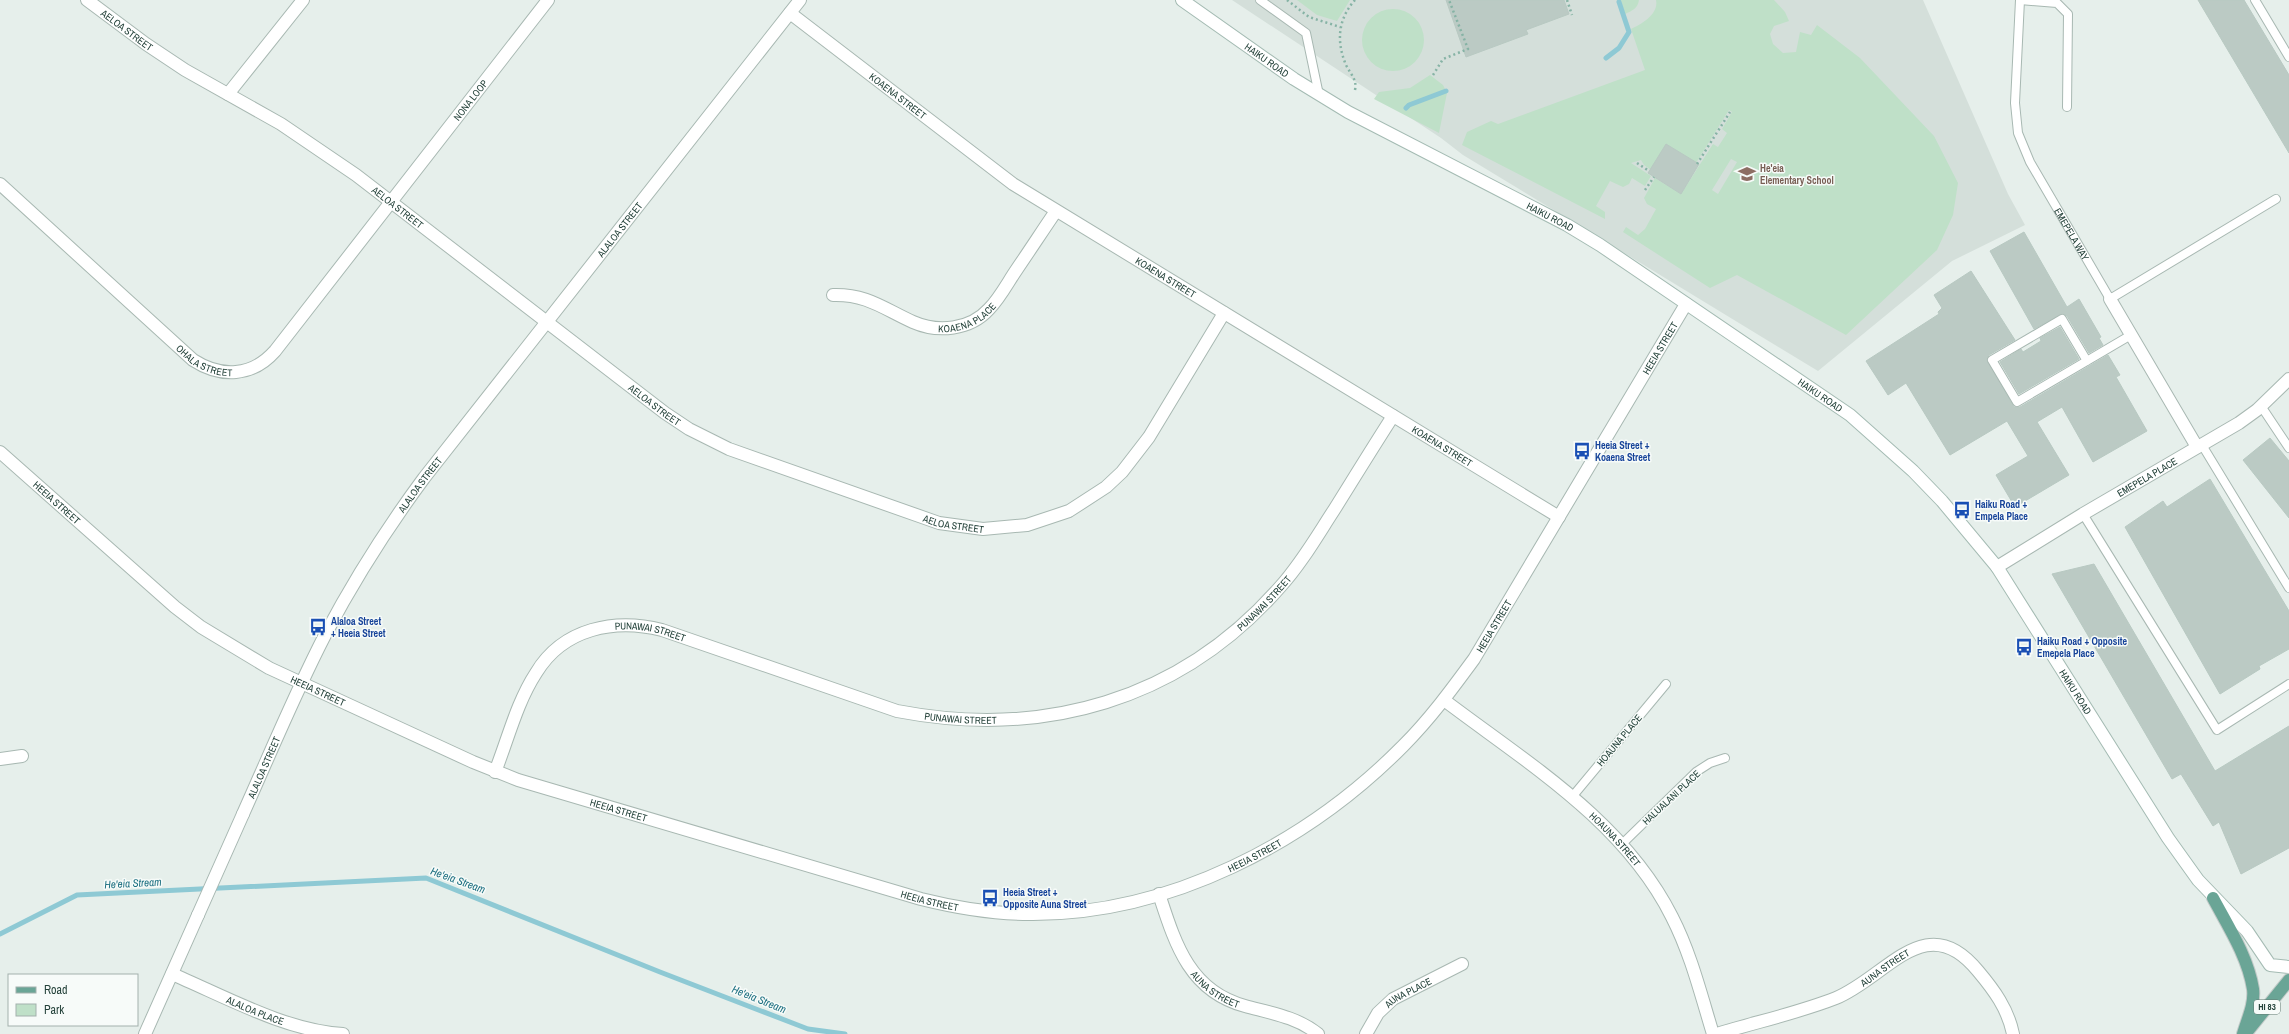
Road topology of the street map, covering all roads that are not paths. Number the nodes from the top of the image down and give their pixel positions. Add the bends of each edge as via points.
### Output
1 (87, 0) edge
2 (303, 0) edge
3 (548, 0) edge
4 (800, 0) edge
5 (1182, 0) edge
6 (1260, 0) edge
7 (2020, 0) edge
8 (2256, 0) edge
9 (790, 13) junction
10 (2289, 57) edge
11 (228, 94) junction
12 (1319, 95) junction
13 (2067, 107) dead end
14 (0, 184) edge
15 (2276, 199) dead end
16 (392, 201) junction
17 (1056, 211) junction
18 (833, 295) dead end
19 (2110, 299) junction
20 (1686, 304) junction
21 (1224, 313) junction
22 (548, 321) junction
23 (2131, 335) junction
24 (2087, 361) junction
25 (2289, 379) edge
26 (2261, 406) junction
27 (1393, 416) junction
28 (2200, 446) junction
29 (2288, 447) edge
30 (0, 452) edge
31 (2083, 514) junction
32 (1559, 517) junction
33 (1997, 567) junction
34 (2289, 588) edge
35 (301, 683) junction
36 (1666, 684) dead end
37 (2289, 684) edge
38 (1444, 700) junction
39 (22, 756) dead end
40 (1725, 758) dead end
41 (0, 759) edge
42 (495, 772) junction
43 (1572, 797) junction
44 (1622, 844) junction
45 (1159, 894) junction
46 (2213, 898) junction
47 (1462, 964) dead end
48 (2289, 967) edge
49 (172, 974) junction
50 (2289, 980) edge
51 (145, 1034) edge
52 (343, 1034) edge
53 (1318, 1034) edge
54 (1366, 1034) edge
55 (1713, 1034) edge
56 (1717, 1034) edge
57 (2013, 1034) edge
58 (2244, 1034) edge

1 - 11 street, AELOA STREET via 185,70
2 - 11 street
3 - 16 street, NONA LOOP
4 - 9 street, ALALOA STREET
5 - 12 street, HAIKU ROAD
6 - 12 lane via 1306,33
7 - 13 lane via 2057,3 2068,14
7 - 19 lane, EMEPELA WAY via 2015,104 2018,133 2030,162
8 - 10 lane
9 - 17 street, KOAENA STREET via 972,155
9 - 22 street, ALALOA STREET
11 - 16 street, AELOA STREET via 294,132
12 - 20 street, HAIKU ROAD via 1377,128 1566,225
14 - 16 street, OHALA STREET via 193,360 212,370 232,373 252,369 269,359
15 - 19 lane
16 - 22 street, AELOA STREET
17 - 18 street, KOAENA PLACE via 990,309 978,319 963,325 943,329 922,326 871,300
17 - 21 street, KOAENA STREET
19 - 23 street, EMEPELA WAY
20 - 32 street, HEEIA STREET
20 - 33 street, HAIKU ROAD via 1850,415 1942,501
21 - 22 street, AELOA STREET via 1137,456 1106,487 1069,511 1048,519 1005,528 982,529 932,520 729,449 708,439 665,413
21 - 27 street, KOAENA STREET
22 - 35 street, ALALOA STREET via 398,514 351,588
23 - 24 lane
23 - 28 street, EMEPELA WAY
24 - 24 lane via 2062,319 1992,360 2017,402
25 - 26 street, EMEPELA PLACE
26 - 28 street, EMEPELA PLACE via 2239,423
26 - 29 lane
27 - 32 street, KOAENA STREET
27 - 42 street, PUNAWAI STREET via 1300,563 1260,609 1208,652 1135,692 1077,711 1017,720 956,720 897,711 662,630 634,624 612,624 580,634 567,641 545,660 529,684
28 - 31 street, EMEPELA PLACE
28 - 34 lane
30 - 35 street, HEEIA STREET via 175,607 235,648
31 - 33 street, EMEPELA PLACE
31 - 37 lane via 2217,730
32 - 38 street, HEEIA STREET via 1474,659
33 - 46 street, HAIKU ROAD via 2168,838
35 - 42 street, HEEIA STREET
35 - 49 street, ALALOA STREET
36 - 43 lane, HOAUNA PLACE
38 - 43 street, HOAUNA STREET
38 - 45 street, HEEIA STREET via 1376,772 1317,818 1230,867
39 - 41 street
40 - 44 lane, HALUALANI PLACE via 1710,763 1696,772
42 - 45 street, HEEIA STREET via 948,906 1002,913 1057,913 1115,906
43 - 44 street, HOAUNA STREET
44 - 55 street, HOAUNA STREET via 1647,876 1672,916 1685,944
45 - 53 street, AUNA STREET via 1175,943 1183,958 1204,983 1229,1000 1298,1021
46 - 48 street, HAIKU ROAD via 2246,931 2270,965
46 - 58 main road via 2243,957 2253,990 2252,1007
47 - 54 street, AUNA PLACE via 1393,999 1378,1013
49 - 51 street, ALALOA STREET
49 - 52 street, ALALOA PLACE via 290,1024 318,1032
50 - 58 main road, HI 83
56 - 57 street, AUNA STREET via 1836,998 1873,977 1904,952 1930,945 1952,949 1972,963 1997,993

